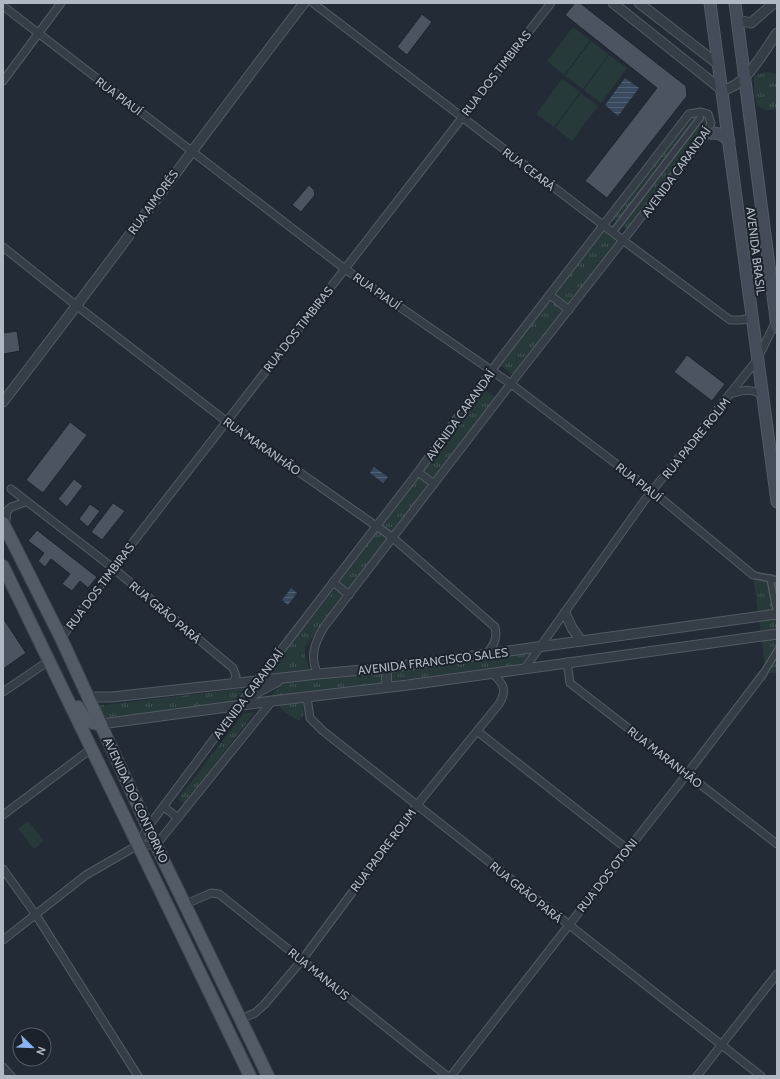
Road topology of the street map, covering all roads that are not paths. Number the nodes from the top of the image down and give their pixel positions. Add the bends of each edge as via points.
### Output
1 (61, 3) edge
2 (304, 3) edge
3 (313, 3) edge
4 (550, 3) edge
5 (613, 3) edge
6 (639, 3) edge
7 (710, 3) edge
8 (735, 3) edge
9 (774, 3) edge
10 (3, 6) edge
11 (738, 20) junction
12 (777, 33) edge
13 (38, 34) junction
14 (719, 65) junction
15 (745, 77) junction
16 (3, 80) edge
17 (722, 90) junction
18 (462, 118) junction
19 (700, 118) dead end
20 (707, 133) junction
21 (729, 141) junction
22 (191, 151) junction
23 (604, 226) junction
24 (613, 232) junction
25 (624, 241) junction
26 (3, 247) edge
27 (345, 269) junction
28 (550, 295) junction
29 (77, 306) junction
30 (569, 310) junction
31 (751, 318) junction
32 (776, 318) edge
33 (757, 360) junction
34 (491, 371) junction
35 (511, 384) junction
36 (733, 392) junction
37 (763, 396) junction
38 (3, 402) edge
39 (226, 421) junction
40 (418, 472) junction
41 (434, 484) junction
42 (11, 489) dead end
43 (652, 491) junction
44 (26, 502) junction
45 (777, 502) edge
46 (4, 526) edge
47 (378, 526) junction
48 (392, 537) junction
49 (3, 566) edge
50 (113, 568) junction
51 (752, 575) joint
52 (770, 578) junction
53 (777, 580) edge
54 (334, 582) junction
55 (349, 595) junction
56 (565, 613) junction
57 (777, 614) edge
58 (777, 634) edge
59 (61, 638) junction
60 (581, 641) junction
61 (541, 647) junction
62 (777, 651) edge
63 (485, 655) junction
64 (567, 662) junction
65 (52, 664) junction
66 (386, 668) junction
67 (525, 668) junction
68 (492, 673) junction
69 (318, 674) junction
70 (762, 674) joint
71 (285, 678) junction
72 (258, 680) junction
73 (232, 684) junction
74 (388, 687) junction
75 (3, 692) edge
76 (88, 697) junction
77 (307, 697) junction
78 (272, 701) junction
79 (239, 706) junction
80 (100, 724) junction
81 (477, 731) junction
82 (91, 749) junction
83 (688, 774) junction
84 (417, 805) junction
85 (164, 807) junction
86 (3, 815) edge
87 (178, 818) junction
88 (148, 827) junction
89 (777, 844) edge
90 (138, 845) junction
91 (156, 845) junction
92 (627, 849) junction
93 (3, 869) edge
94 (186, 904) junction
95 (36, 915) junction
96 (568, 925) junction
97 (3, 940) edge
98 (302, 960) junction
99 (777, 974) edge
100 (241, 1020) junction
101 (721, 1045) junction
102 (3, 1067) edge
103 (11, 1076) edge
104 (138, 1076) edge
105 (250, 1076) edge
106 (268, 1076) edge
107 (446, 1076) edge
108 (450, 1076) edge
109 (697, 1076) edge
110 (762, 1076) edge

1 - 13 street
2 - 22 street, RUA AIMORÉS
3 - 18 street, RUA CEARÁ
4 - 18 street, RUA DOS TIMBIRAS
5 - 17 street
6 - 14 street
7 - 14 main road, AVENIDA BRASIL
8 - 11 main road, AVENIDA BRASIL
9 - 11 street via 751,23
10 - 13 street, RUA PIAUÍ
11 - 15 main road, AVENIDA BRASIL
12 - 15 street
13 - 16 street
13 - 22 street, RUA PIAUÍ
14 - 17 main road, AVENIDA BRASIL
15 - 17 street via 729,89
15 - 32 main road, AVENIDA BRASIL
17 - 21 main road, AVENIDA BRASIL
18 - 23 street, RUA CEARÁ
18 - 27 street, RUA DOS TIMBIRAS
19 - 24 street
20 - 21 main road via 724,135
20 - 23 street, AVENIDA CARANDAÍ via 711,124 708,114 689,114
20 - 25 street, AVENIDA CARANDAÍ
21 - 31 main road, AVENIDA BRASIL
22 - 27 street, RUA PIAUÍ
22 - 29 street, RUA AIMORÉS
23 - 24 street, RUA CEARÁ
23 - 28 street, AVENIDA CARANDAÍ
24 - 25 street, RUA CEARÁ
25 - 30 street, AVENIDA CARANDAÍ
25 - 31 street, RUA CEARÁ via 730,320
26 - 29 street, RUA MARANHÃO
27 - 34 street, RUA PIAUÍ
27 - 39 street, RUA DOS TIMBIRAS
28 - 30 street
28 - 34 street, AVENIDA CARANDAÍ
29 - 38 street, RUA AIMORÉS
29 - 39 street, RUA MARANHÃO
30 - 35 street, AVENIDA CARANDAÍ
31 - 33 main road, AVENIDA BRASIL
32 - 33 street, RUA PADRE ROLIM
33 - 36 street, RUA PADRE ROLIM
33 - 37 main road, AVENIDA BRASIL
34 - 35 street, RUA PIAUÍ
34 - 40 street, AVENIDA CARANDAÍ
35 - 41 street, AVENIDA CARANDAÍ
35 - 43 street, RUA PIAUÍ
36 - 37 street via 749,389
36 - 43 street, RUA PADRE ROLIM
37 - 45 main road, AVENIDA BRASIL
39 - 47 street, RUA MARANHÃO
39 - 50 street, RUA DOS TIMBIRAS
40 - 41 street, AVENIDA CARANDAÍ
40 - 47 street, AVENIDA CARANDAÍ
41 - 48 street, AVENIDA CARANDAÍ
42 - 44 street, RUA GRÃO PARÁ
43 - 51 street, RUA PIAUÍ
43 - 56 street, RUA PADRE ROLIM
44 - 46 street via 7,511
44 - 50 street, RUA GRÃO PARÁ
46 - 59 main road, AVENIDA DO CONTORNO
47 - 48 street, RUA MARANHÃO
47 - 54 street, AVENIDA CARANDAÍ
48 - 55 street, AVENIDA CARANDAÍ
48 - 63 street, RUA MARANHÃO via 495,627 495,640
49 - 65 main road, AVENIDA DO CONTORNO
50 - 59 street, RUA DOS TIMBIRAS
50 - 73 street, RUA GRÃO PARÁ via 233,668 236,676
51 - 52 street
52 - 53 street
52 - 57 street
54 - 55 street
54 - 72 street, AVENIDA CARANDAÍ
55 - 69 street, AVENIDA CARANDAÍ via 319,637 313,658
56 - 60 street
56 - 61 street, RUA PADRE ROLIM
57 - 60 street, AVENIDA FRANCISCO SALES
58 - 64 street, AVENIDA FRANCISCO SALES
59 - 76 main road, AVENIDA DO CONTORNO
60 - 61 street, AVENIDA FRANCISCO SALES
61 - 63 street, AVENIDA FRANCISCO SALES
61 - 67 street, RUA PADRE ROLIM
62 - 70 street
63 - 66 street, AVENIDA FRANCISCO SALES
64 - 67 street, AVENIDA FRANCISCO SALES
64 - 83 street, RUA MARANHÃO via 570,683
65 - 75 street
65 - 80 main road via 83,717 93,724
65 - 82 main road, AVENIDA DO CONTORNO
66 - 69 street, AVENIDA FRANCISCO SALES
66 - 74 street
67 - 68 street, AVENIDA FRANCISCO SALES
68 - 74 street, AVENIDA FRANCISCO SALES
68 - 81 street, RUA PADRE ROLIM via 500,681 504,692 499,704
69 - 71 street, AVENIDA FRANCISCO SALES
70 - 83 street, RUA DOS OTONI
71 - 72 street, AVENIDA FRANCISCO SALES
71 - 79 street via 265,687
72 - 73 street, AVENIDA FRANCISCO SALES
72 - 79 street, AVENIDA CARANDAÍ
73 - 76 street, AVENIDA FRANCISCO SALES via 112,697
74 - 77 street, AVENIDA FRANCISCO SALES
76 - 80 main road, AVENIDA DO CONTORNO
77 - 78 street, AVENIDA FRANCISCO SALES
77 - 84 street, RUA GRÃO PARÁ via 310,718 315,725
78 - 79 street, AVENIDA FRANCISCO SALES
78 - 87 street, AVENIDA CARANDAÍ
79 - 80 street, AVENIDA FRANCISCO SALES
79 - 85 street, AVENIDA CARANDAÍ
80 - 88 main road, AVENIDA DO CONTORNO
81 - 84 street, RUA PADRE ROLIM
81 - 92 street
82 - 86 street
82 - 90 main road, AVENIDA DO CONTORNO
83 - 89 street, RUA MARANHÃO
83 - 92 street, RUA DOS OTONI
84 - 96 street, RUA GRÃO PARÁ
84 - 98 street, RUA PADRE ROLIM
85 - 87 street
85 - 88 street, AVENIDA CARANDAÍ
87 - 91 street, AVENIDA CARANDAÍ
88 - 90 street, AVENIDA CARANDAÍ
88 - 91 main road, AVENIDA DO CONTORNO
90 - 91 street
90 - 95 street via 86,875
90 - 105 main road, AVENIDA DO CONTORNO
91 - 94 main road, AVENIDA DO CONTORNO
92 - 96 street, RUA DOS OTONI
93 - 95 street
94 - 98 street, RUA MANAUS via 211,893 219,894
94 - 100 main road, AVENIDA DO CONTORNO
95 - 97 street
95 - 104 street
96 - 101 street, RUA GRÃO PARÁ
96 - 108 street, RUA DOS OTONI
98 - 100 street, RUA PADRE ROLIM via 264,1005
98 - 107 street, RUA MANAUS
99 - 101 street
100 - 106 main road, AVENIDA DO CONTORNO
101 - 109 street
101 - 110 street, RUA GRÃO PARÁ
102 - 103 street

